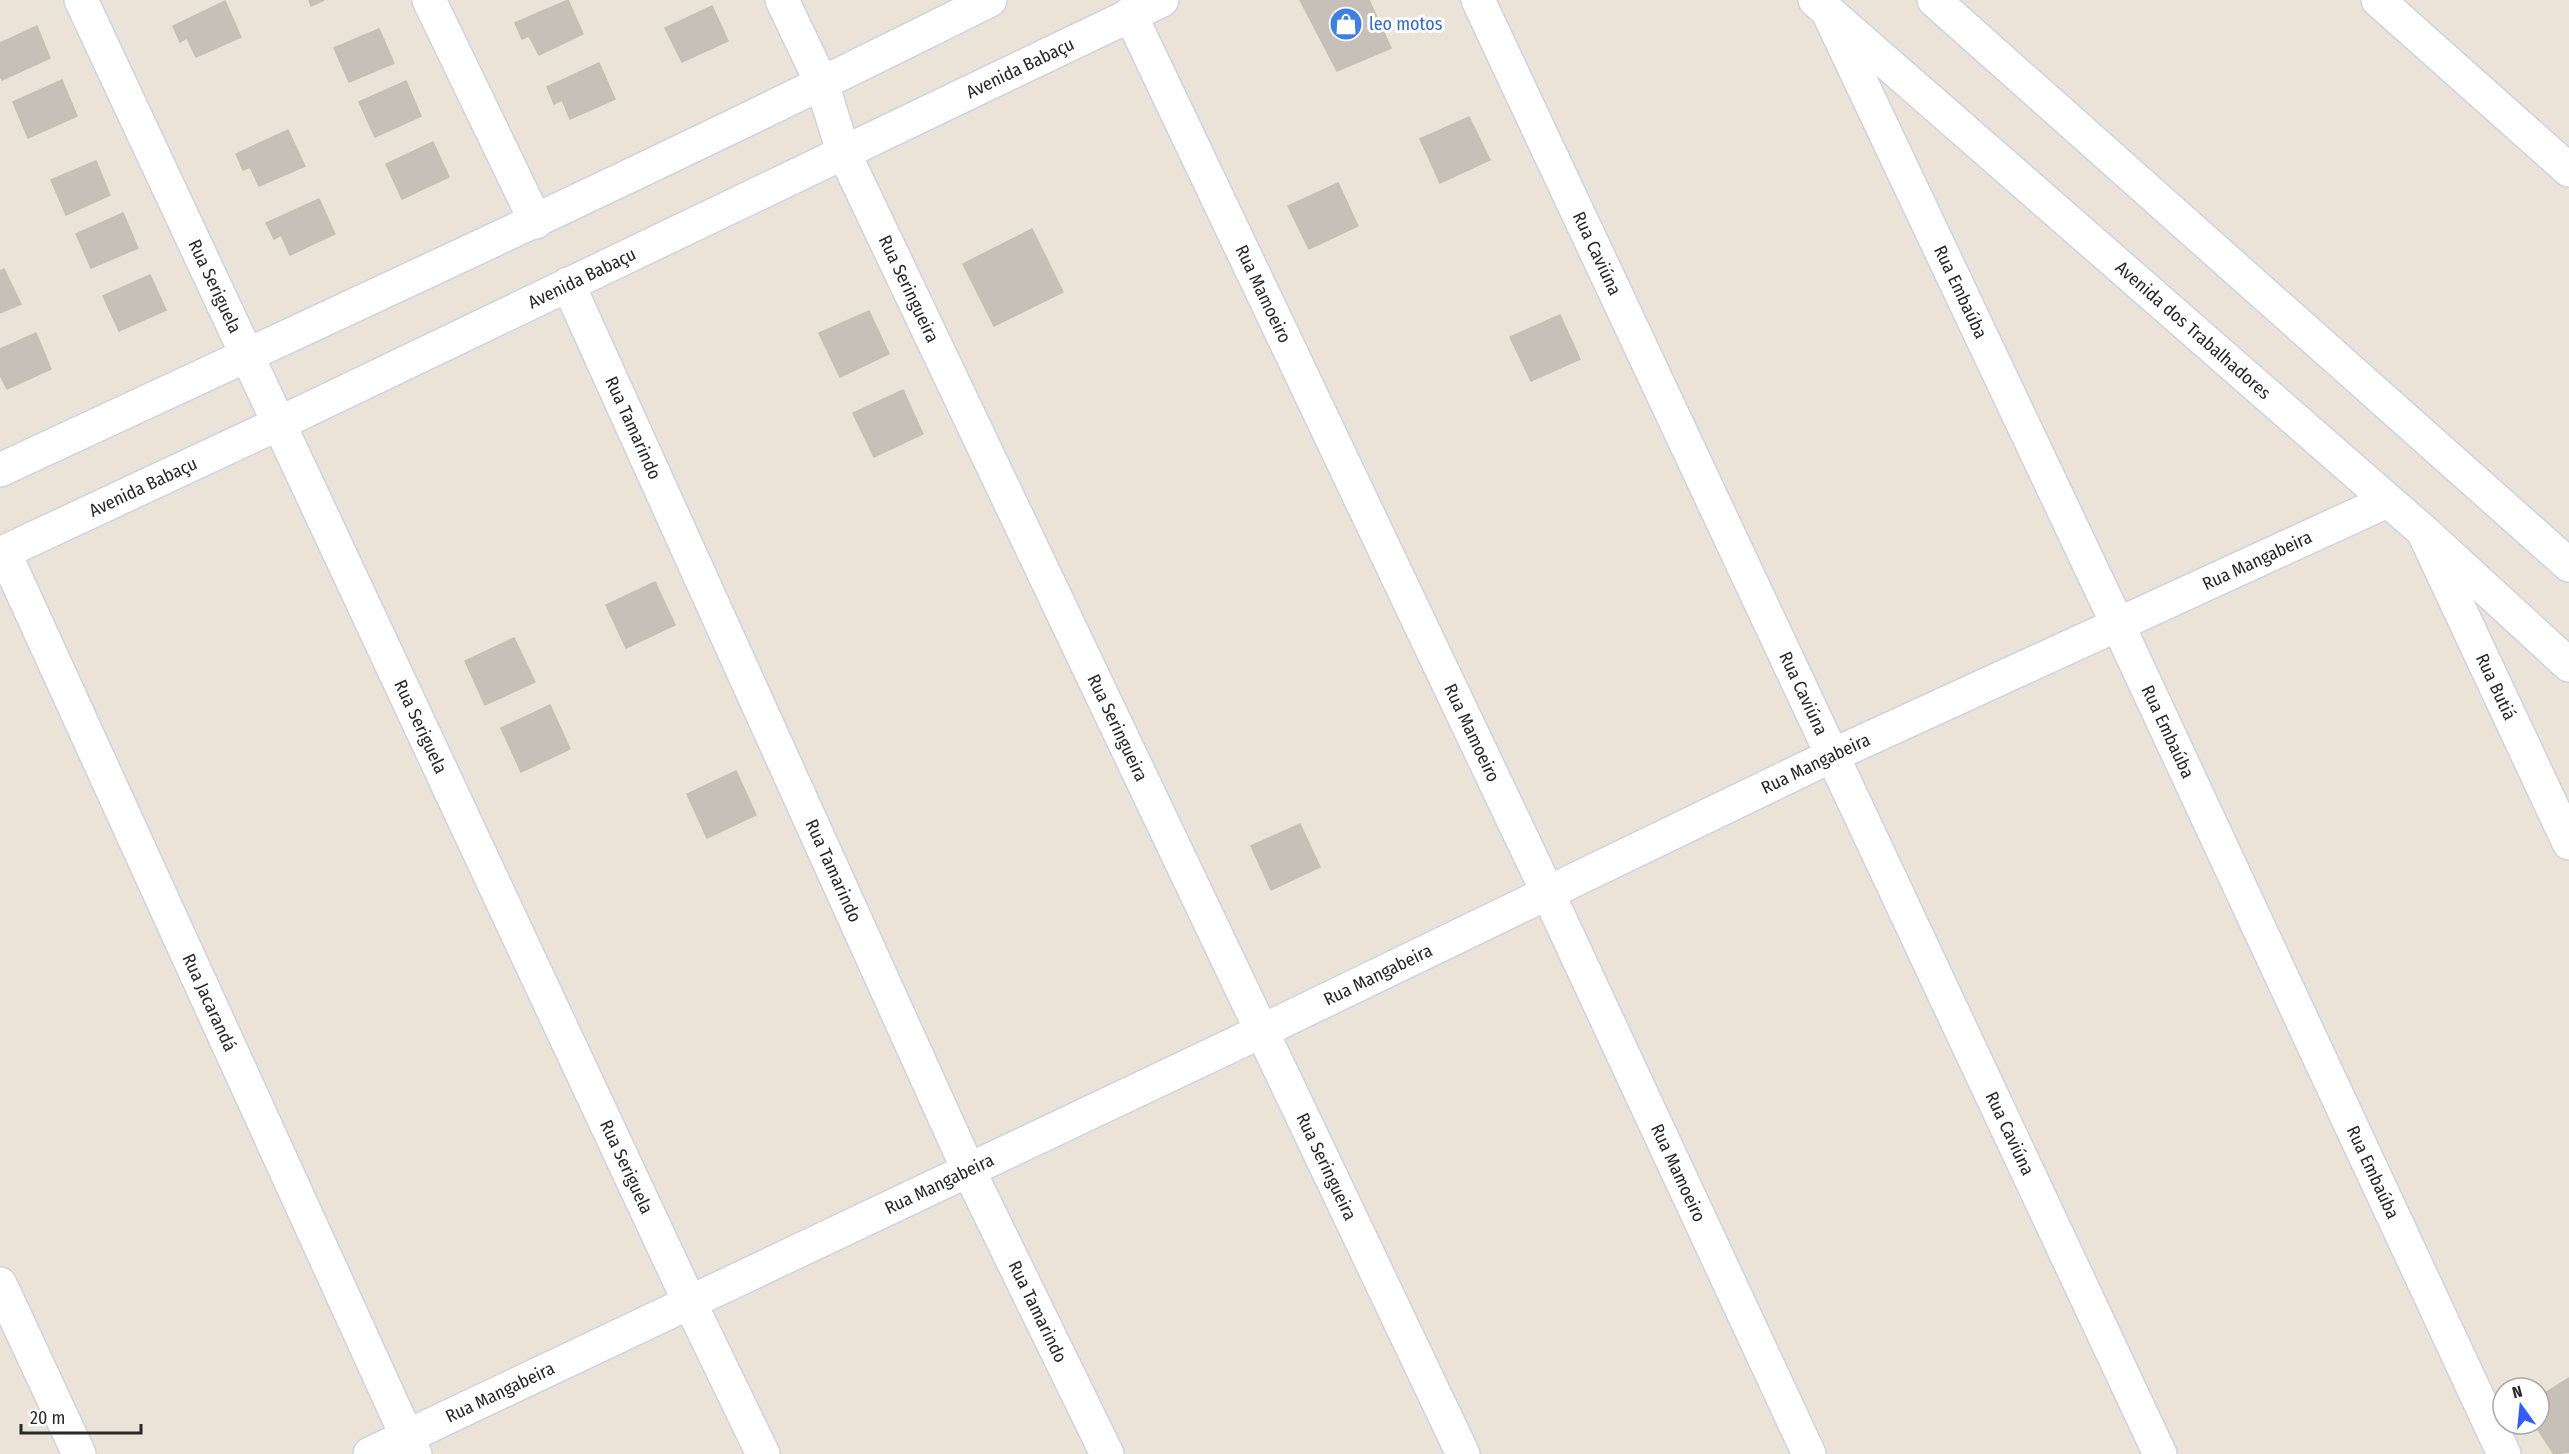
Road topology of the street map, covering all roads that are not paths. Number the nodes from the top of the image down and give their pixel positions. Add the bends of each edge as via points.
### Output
1 (81, 0) edge
2 (429, 0) edge
3 (782, 0) edge
4 (990, 0) edge
5 (1162, 0) edge
6 (1478, 0) edge
7 (1934, 0) edge
8 (2378, 0) edge
9 (1821, 5) edge
10 (1130, 14) junction
11 (822, 84) junction
12 (843, 151) junction
13 (2569, 170) edge
14 (536, 222) junction
15 (568, 284) junction
16 (246, 355) junction
17 (280, 423) junction
18 (0, 470) edge
19 (2387, 501) junction
20 (2423, 531) junction
21 (2, 553) edge
22 (2569, 564) edge
23 (2118, 625) junction
24 (2569, 665) edge
25 (1831, 756) junction
26 (2569, 843) edge
27 (1547, 891) junction
28 (1262, 1031) junction
29 (968, 1169) junction
30 (0, 1284) edge
31 (689, 1301) junction
32 (411, 1445) edge
33 (79, 1454) edge
34 (370, 1454) edge
35 (763, 1454) edge
36 (1107, 1454) edge
37 (1463, 1454) edge
38 (1809, 1454) edge
39 (2160, 1454) edge
40 (2504, 1454) edge

1 - 16 street, Rua Seriguela
2 - 14 street
3 - 11 street, Rua Seringueira
4 - 11 street
5 - 10 street, Avenida Babaçu
6 - 25 street, Rua Caviúna
7 - 22 street
8 - 13 street
9 - 19 street, Avenida dos Trabalhadores
9 - 23 street, Rua Embaúba
10 - 12 street, Avenida Babaçu
10 - 27 street, Rua Mamoeiro
11 - 12 street, Rua Seringueira
11 - 14 street
12 - 15 street, Avenida Babaçu
12 - 28 street, Rua Seringueira
14 - 16 street
15 - 17 street, Avenida Babaçu
15 - 29 street, Rua Tamarindo
16 - 17 street, Rua Seriguela
16 - 18 street
17 - 21 street, Avenida Babaçu
17 - 31 street, Rua Seriguela
19 - 20 street, Avenida dos Trabalhadores
19 - 23 street, Rua Mangabeira
20 - 24 street, Avenida dos Trabalhadores
20 - 26 street, Rua Butiá
21 - 32 street, Rua Jacarandá
23 - 25 street, Rua Mangabeira
23 - 40 street, Rua Embaúba
25 - 27 street, Rua Mangabeira
25 - 39 street, Rua Caviúna
27 - 28 street, Rua Mangabeira
27 - 38 street, Rua Mamoeiro
28 - 29 street, Rua Mangabeira
28 - 37 street, Rua Seringueira
29 - 31 street, Rua Mangabeira
29 - 36 street, Rua Tamarindo
30 - 33 street
31 - 32 street, Rua Mangabeira
31 - 35 street, Rua Seriguela
32 - 34 street, Rua Mangabeira

